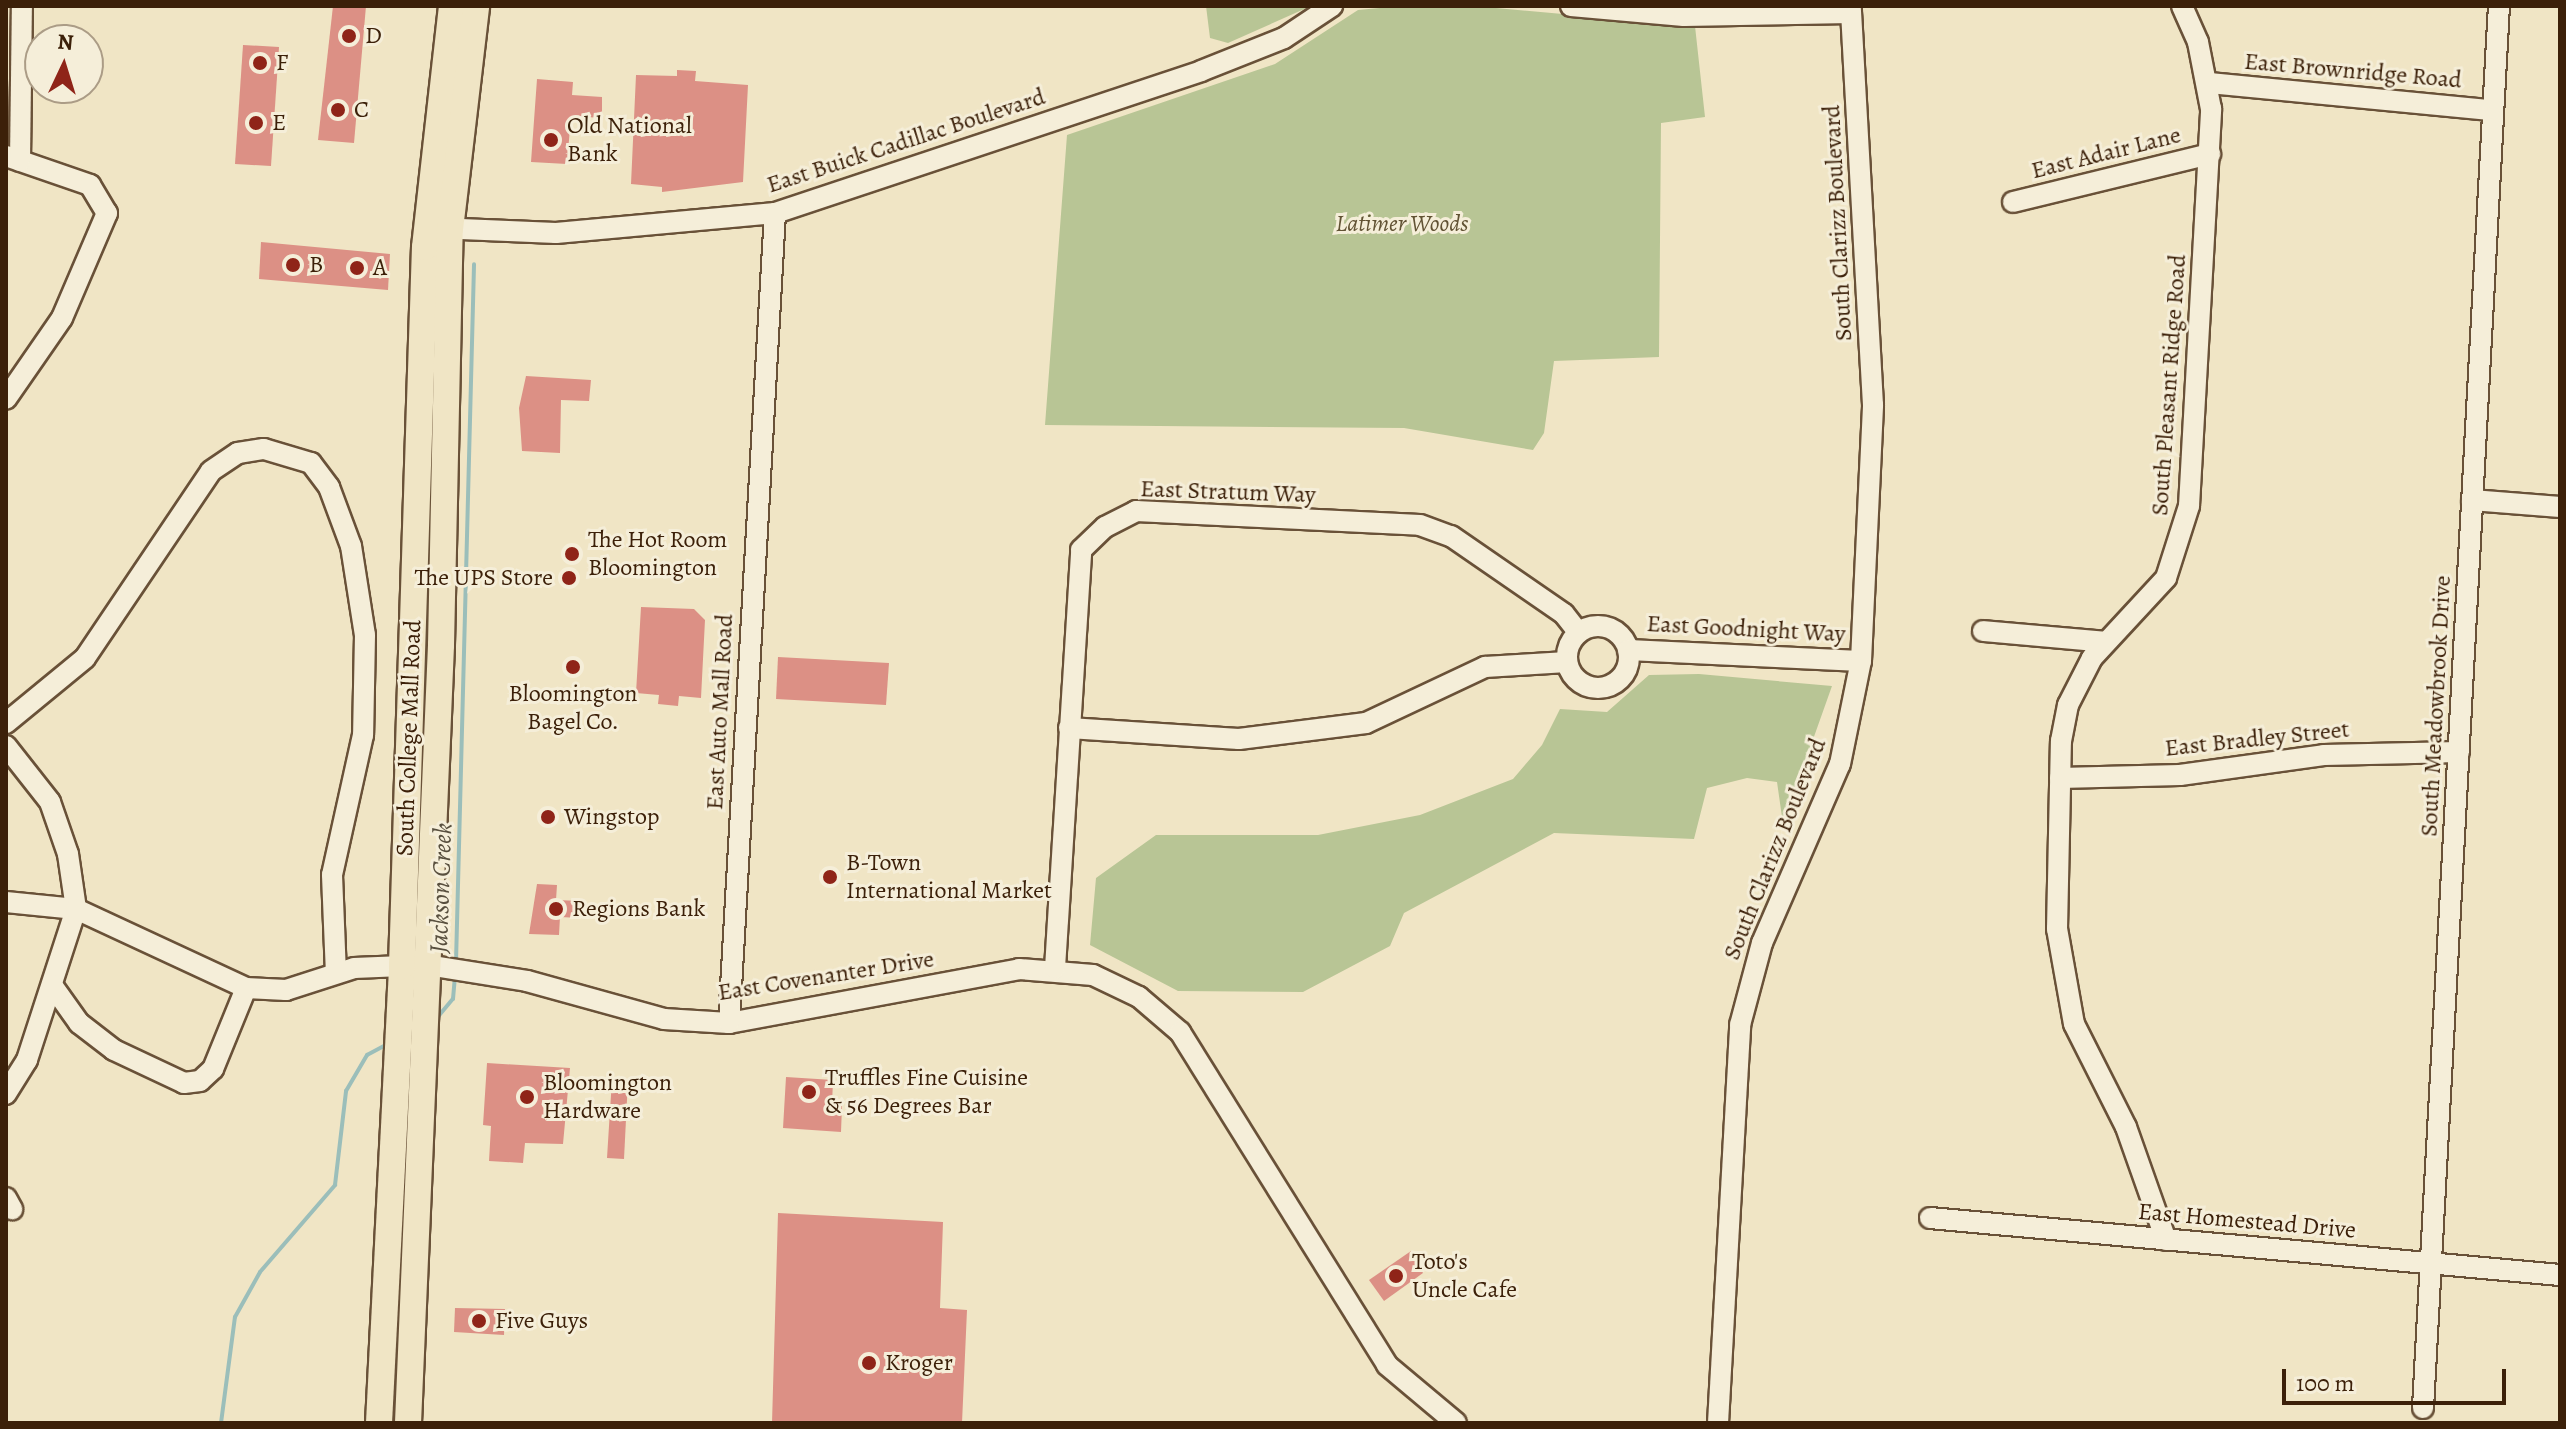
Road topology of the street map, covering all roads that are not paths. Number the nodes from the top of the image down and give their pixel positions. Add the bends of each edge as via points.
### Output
1 (22, 6) edge
2 (452, 6) edge
3 (476, 6) edge
4 (1332, 6) edge
5 (1571, 6) edge
6 (2182, 6) edge
7 (2499, 6) edge
8 (1851, 10) edge
9 (2209, 83) junction
10 (2491, 110) junction
11 (2210, 154) junction
12 (13, 159) edge
13 (2013, 202) dead end
14 (775, 213) junction
15 (438, 228) junction
16 (6, 399) edge
17 (2472, 500) junction
18 (2560, 507) edge
19 (1983, 631) dead end
20 (1578, 632) junction
21 (412, 642) junction
22 (2106, 642) junction
23 (441, 645) junction
24 (1628, 650) junction
25 (1861, 661) junction
26 (1567, 662) junction
27 (6, 723) edge
28 (1069, 728) junction
29 (6, 746) edge
30 (2459, 752) junction
31 (2060, 778) junction
32 (6, 902) edge
33 (76, 909) junction
34 (424, 966) junction
35 (1055, 968) junction
36 (336, 973) junction
37 (52, 985) junction
38 (246, 988) junction
39 (729, 1023) junction
40 (6, 1094) edge
41 (1930, 1218) dead end
42 (2166, 1240) junction
43 (2431, 1263) junction
44 (2560, 1275) edge
45 (2423, 1408) dead end
46 (380, 1411) edge
47 (409, 1412) edge
48 (1456, 1423) edge
49 (1718, 1423) edge

1 - 12 street
2 - 15 main road, South College Mall Road
3 - 15 main road, South College Mall Road
4 - 14 street, East Buick Cadillac Boulevard via 1284,38 1201,71
5 - 8 street via 1684,16
6 - 9 street, South Pleasant Ridge Road
7 - 10 street, South Meadowbrook Drive
8 - 25 street, South Clarizz Boulevard via 1873,405
9 - 10 street, East Brownridge Road
9 - 11 street, South Pleasant Ridge Road
10 - 17 street, South Meadowbrook Drive
11 - 13 street, East Adair Lane
11 - 22 street, South Pleasant Ridge Road via 2187,521 2166,578
12 - 16 street via 90,185 107,213 62,318
14 - 15 street, East Buick Cadillac Boulevard via 632,230
14 - 39 street, East Auto Mall Road
15 - 21 main road, South College Mall Road
15 - 23 main road, South College Mall Road
17 - 18 street
17 - 30 street, South Meadowbrook Drive
19 - 22 street
20 - 24 street, East Goodnight Way via 1607,627
20 - 26 street
20 - 28 street, East Stratum Way via 1564,614 1451,536 1420,525 1136,511 1105,527 1081,550
21 - 23 street
21 - 34 main road, South College Mall Road
22 - 31 street, South Pleasant Ridge Road via 2085,668 2068,705
23 - 34 main road, South College Mall Road
24 - 25 street, East Goodnight Way
24 - 26 street, East Goodnight Way via 1626,670 1603,688 1582,683
25 - 49 street, South Clarizz Boulevard via 1840,764 1762,943 1740,1025
26 - 28 street via 1485,667 1366,723 1239,739
27 - 36 street via 85,658 178,512 220,464 264,449 311,463 329,487 348,536 365,622 363,735 332,875
28 - 35 street, East Stratum Way
29 - 33 street via 50,802 68,854
30 - 31 street, East Bradley Street via 2339,754 2180,775
30 - 43 street, South Meadowbrook Drive
31 - 42 street, South Pleasant Ridge Road via 2057,929 2066,998 2126,1127
32 - 33 street, East Covenanter Drive
33 - 37 street
33 - 38 street, East Covenanter Drive
34 - 36 street, East Covenanter Drive
34 - 39 street, East Covenanter Drive via 467,970 664,1019
34 - 46 main road, South College Mall Road via 399,1017
34 - 47 main road, South College Mall Road
35 - 39 street, East Covenanter Drive via 1019,969
35 - 48 street, East Covenanter Drive via 1127,990 1180,1032 1387,1365
36 - 38 street, East Covenanter Drive via 286,990
37 - 38 street via 79,1023 114,1050 184,1083 200,1081 213,1069
37 - 40 street via 27,1060
41 - 42 street, East Homestead Drive
42 - 43 street, East Homestead Drive
43 - 44 street, East Homestead Drive
43 - 45 street, South Meadowbrook Drive
46 - 47 main road

